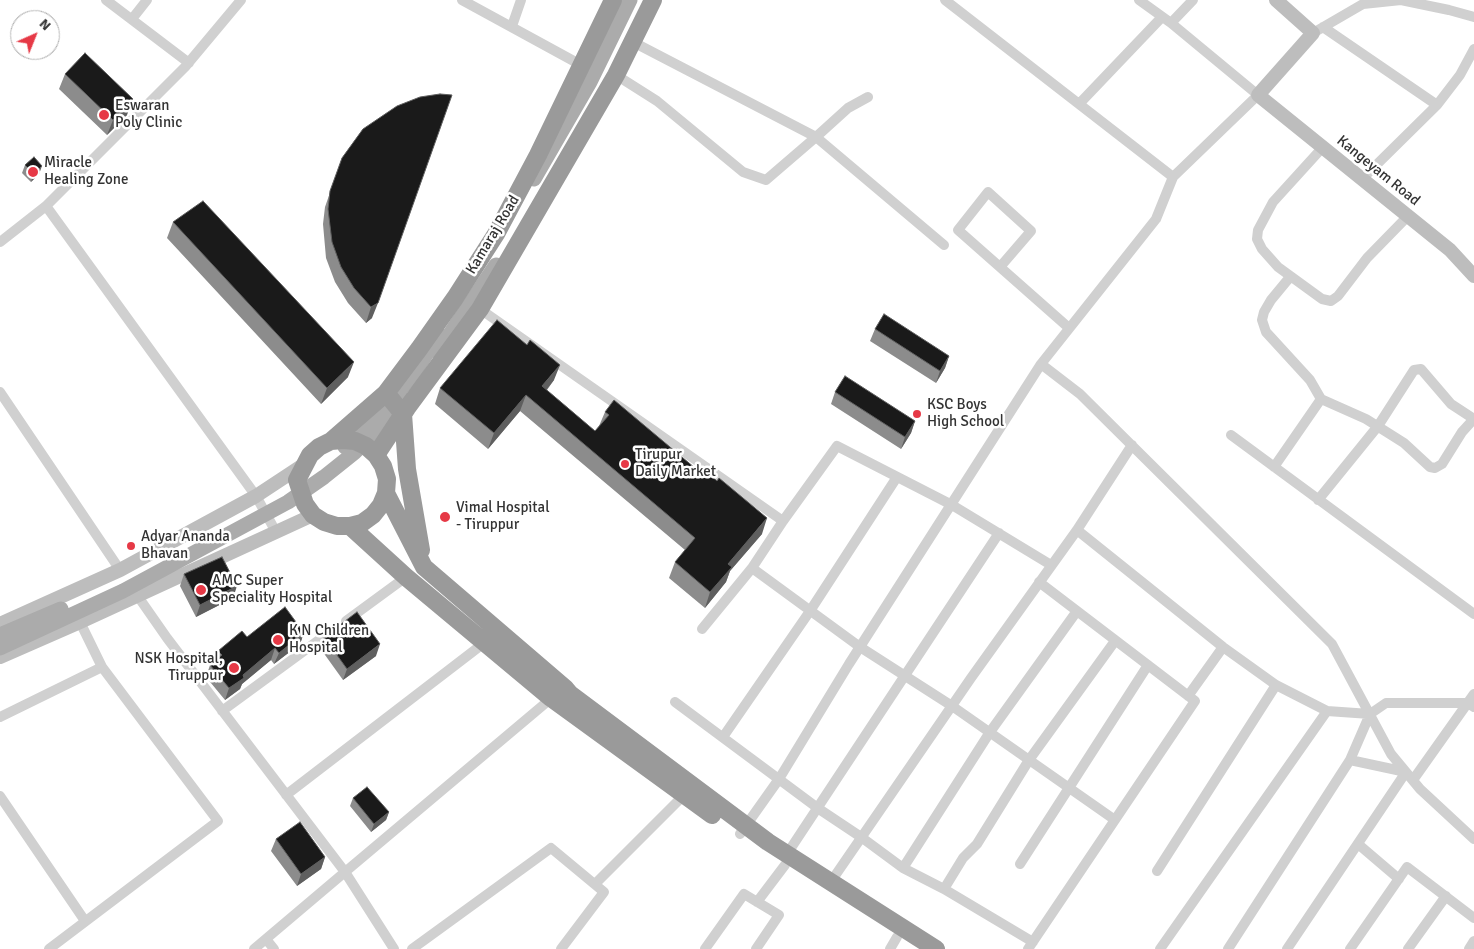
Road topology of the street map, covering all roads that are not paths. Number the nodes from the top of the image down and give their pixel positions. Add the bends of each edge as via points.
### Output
1 (106, 0) edge
2 (147, 0) edge
3 (241, 0) edge
4 (462, 0) edge
5 (521, 0) edge
6 (613, 0) edge
7 (630, 0) edge
8 (644, 0) edge
9 (653, 0) edge
10 (945, 0) edge
11 (1139, 0) edge
12 (1192, 0) edge
13 (1276, 0) edge
14 (1401, 0) edge
15 (1474, 17) edge
16 (132, 19) junction
17 (1166, 20) junction
18 (512, 26) junction
19 (1318, 30) junction
20 (633, 42) junction
21 (1474, 49) edge
22 (189, 63) junction
23 (581, 65) junction
24 (616, 75) junction
25 (1258, 95) junction
26 (868, 97) dead end
27 (1079, 104) junction
28 (1437, 105) junction
29 (816, 137) junction
30 (1323, 147) junction
31 (1173, 177) junction
32 (1362, 179) junction
33 (46, 206) junction
34 (1408, 216) junction
35 (0, 242) edge
36 (944, 245) dead end
37 (1000, 267) junction
38 (1474, 276) edge
39 (1290, 277) junction
40 (480, 309) junction
41 (1069, 328) junction
42 (1041, 364) junction
43 (0, 392) edge
44 (386, 393) junction
45 (1321, 399) junction
46 (403, 414) junction
47 (1474, 419) edge
48 (1378, 426) junction
49 (1231, 435) dead end
50 (330, 441) junction
51 (1132, 445) junction
52 (376, 454) junction
53 (303, 465) junction
54 (1274, 467) junction
55 (897, 477) junction
56 (386, 493) junction
57 (256, 496) junction
58 (1318, 500) junction
59 (952, 505) junction
60 (314, 515) junction
61 (783, 520) junction
62 (350, 526) junction
63 (1077, 530) junction
64 (276, 532) junction
65 (999, 533) junction
66 (1052, 565) junction
67 (424, 567) junction
68 (752, 568) junction
69 (120, 570) junction
70 (406, 577) junction
71 (1039, 582) junction
72 (138, 595) junction
73 (810, 611) junction
74 (1077, 611) junction
75 (1474, 614) edge
76 (80, 622) junction
77 (0, 624) edge
78 (702, 629) dead end
79 (0, 634) edge
80 (1115, 641) junction
81 (484, 643) junction
82 (860, 647) junction
83 (1223, 647) junction
84 (0, 648) edge
85 (0, 657) edge
86 (1148, 665) junction
87 (102, 667) junction
88 (906, 676) junction
89 (1276, 686) junction
90 (558, 693) junction
91 (1188, 696) junction
92 (1472, 701) edge
93 (676, 702) dead end
94 (952, 706) junction
95 (222, 711) junction
96 (1327, 711) junction
97 (1370, 714) junction
98 (0, 717) edge
99 (990, 732) junction
100 (723, 737) junction
101 (1029, 760) junction
102 (1350, 760) junction
103 (1406, 772) junction
104 (779, 779) junction
105 (1413, 780) junction
106 (1068, 787) junction
107 (286, 795) junction
108 (684, 795) junction
109 (0, 796) edge
110 (819, 809) junction
111 (1115, 820) junction
112 (744, 830) junction
113 (861, 837) junction
114 (1474, 839) edge
115 (1358, 844) junction
116 (786, 860) junction
117 (1020, 864) dead end
118 (903, 868) junction
119 (1157, 871) dead end
120 (345, 872) junction
121 (1399, 879) junction
122 (830, 883) junction
123 (595, 884) junction
124 (944, 889) junction
125 (1446, 896) junction
126 (757, 902) junction
127 (1474, 918) edge
128 (85, 922) junction
129 (266, 939) junction
130 (1474, 941) edge
131 (894, 943) edge
132 (1030, 945) edge
133 (50, 949) edge
134 (254, 949) edge
135 (274, 949) edge
136 (394, 949) edge
137 (412, 949) edge
138 (561, 949) edge
139 (705, 949) edge
140 (756, 949) edge
141 (915, 949) edge
142 (936, 949) edge
143 (1160, 949) edge
144 (1228, 949) edge
145 (1287, 949) edge
146 (1350, 949) edge
147 (1408, 949) edge
148 (1469, 949) edge

1 - 16 street
2 - 16 street
3 - 22 street
4 - 18 street
5 - 18 street
6 - 23 highway, Kamaraj Road
7 - 79 main road via 590,82 476,280 411,377 388,404 318,470 284,492 105,591
8 - 84 main road via 605,77 486,281 417,384 388,420 354,453 288,502 123,591
9 - 20 highway
10 - 27 street
11 - 17 street
12 - 17 street
13 - 19 street
14 - 15 street
14 - 19 street via 1363,4
16 - 22 street
17 - 25 street
17 - 27 street
18 - 23 street
19 - 25 street
19 - 28 street
20 - 24 highway
20 - 29 street
21 - 28 street via 1460,75
22 - 33 street
23 - 44 highway, Kamaraj Road via 496,234
24 - 29 street via 657,101 743,172 766,180
24 - 40 highway
25 - 30 street, Kangeyam Road
25 - 31 street
26 - 29 street via 848,108
27 - 31 street
28 - 32 street
29 - 36 street
30 - 32 street, Kangeyam Road
30 - 39 street via 1272,202 1258,230 1257,239 1262,249
31 - 41 street via 1156,218
32 - 34 street, Kangeyam Road
33 - 35 street
33 - 57 street
34 - 38 street, Kangeyam Road via 1450,250
34 - 39 street via 1331,301 1322,299
37 - 37 street via 958,230 988,192 1031,231
37 - 41 street
39 - 45 street via 1271,300 1262,320 1266,332 1310,380
40 - 46 highway
40 - 61 street
41 - 42 street
42 - 51 street via 1080,394
42 - 59 street
43 - 69 street
44 - 46 highway
44 - 50 highway, Kamaraj Road
45 - 48 street
45 - 54 street
46 - 52 highway
46 - 67 highway via 407,469
47 - 48 street via 1442,464 1435,468
47 - 48 street via 1451,404 1421,369 1410,375
48 - 58 street
49 - 54 street
50 - 52 highway via 355,441
50 - 53 highway via 314,451
51 - 63 street
51 - 97 street via 1332,644
52 - 56 highway via 387,480
53 - 57 street
53 - 60 highway via 297,480 305,504
54 - 58 street
55 - 59 street
55 - 61 street via 837,446
55 - 73 street
56 - 62 highway via 373,515
56 - 67 highway
57 - 64 street
57 - 69 street
58 - 75 street
59 - 65 street
59 - 82 street
60 - 62 highway via 337,526
60 - 64 street
61 - 68 street
62 - 70 highway
63 - 66 street
63 - 83 street
64 - 72 street
65 - 66 street
65 - 88 street
66 - 71 street
67 - 90 highway
68 - 73 street
68 - 78 street
69 - 77 street
70 - 81 highway
70 - 95 street
71 - 74 street
71 - 94 street
72 - 76 street
72 - 95 street via 166,638
73 - 82 street
73 - 100 street
74 - 80 street
74 - 99 street
76 - 85 street
76 - 87 street
80 - 86 street
80 - 101 street
81 - 90 highway
81 - 107 street
82 - 88 street
82 - 104 street
83 - 89 street
83 - 91 street
86 - 91 street
86 - 106 street
87 - 98 street
87 - 128 street via 218,821
88 - 94 street
88 - 110 street
89 - 96 street
89 - 119 street
90 - 108 highway
90 - 112 highway via 570,694
90 - 120 street
91 - 111 street via 1195,701
92 - 97 street via 1386,703
92 - 105 street
93 - 100 street
94 - 99 street
94 - 113 street
95 - 107 street
96 - 97 street
96 - 143 street
97 - 102 street
97 - 103 street via 1391,754
99 - 101 street
99 - 118 street
100 - 104 street
101 - 106 street
101 - 124 street via 977,844 963,858
102 - 103 street
102 - 144 street
103 - 105 street
103 - 115 street
104 - 110 street
104 - 112 street
105 - 114 street
106 - 111 street
106 - 117 street
107 - 120 street
108 - 112 highway
108 - 123 street
109 - 128 street
110 - 113 street
110 - 116 street
111 - 132 street
112 - 116 highway
113 - 118 street
113 - 122 street
115 - 121 street
115 - 145 street
116 - 122 highway
116 - 126 street
116 - 131 highway
118 - 124 street
120 - 129 street
120 - 136 street
121 - 125 street via 1407,867
121 - 146 street
122 - 142 highway
123 - 137 street via 551,848
123 - 138 street via 604,892
124 - 132 street
125 - 127 street
125 - 147 street
126 - 139 street via 744,894
126 - 140 street via 779,915
128 - 133 street
129 - 134 street
129 - 135 street
130 - 148 street
131 - 141 highway

